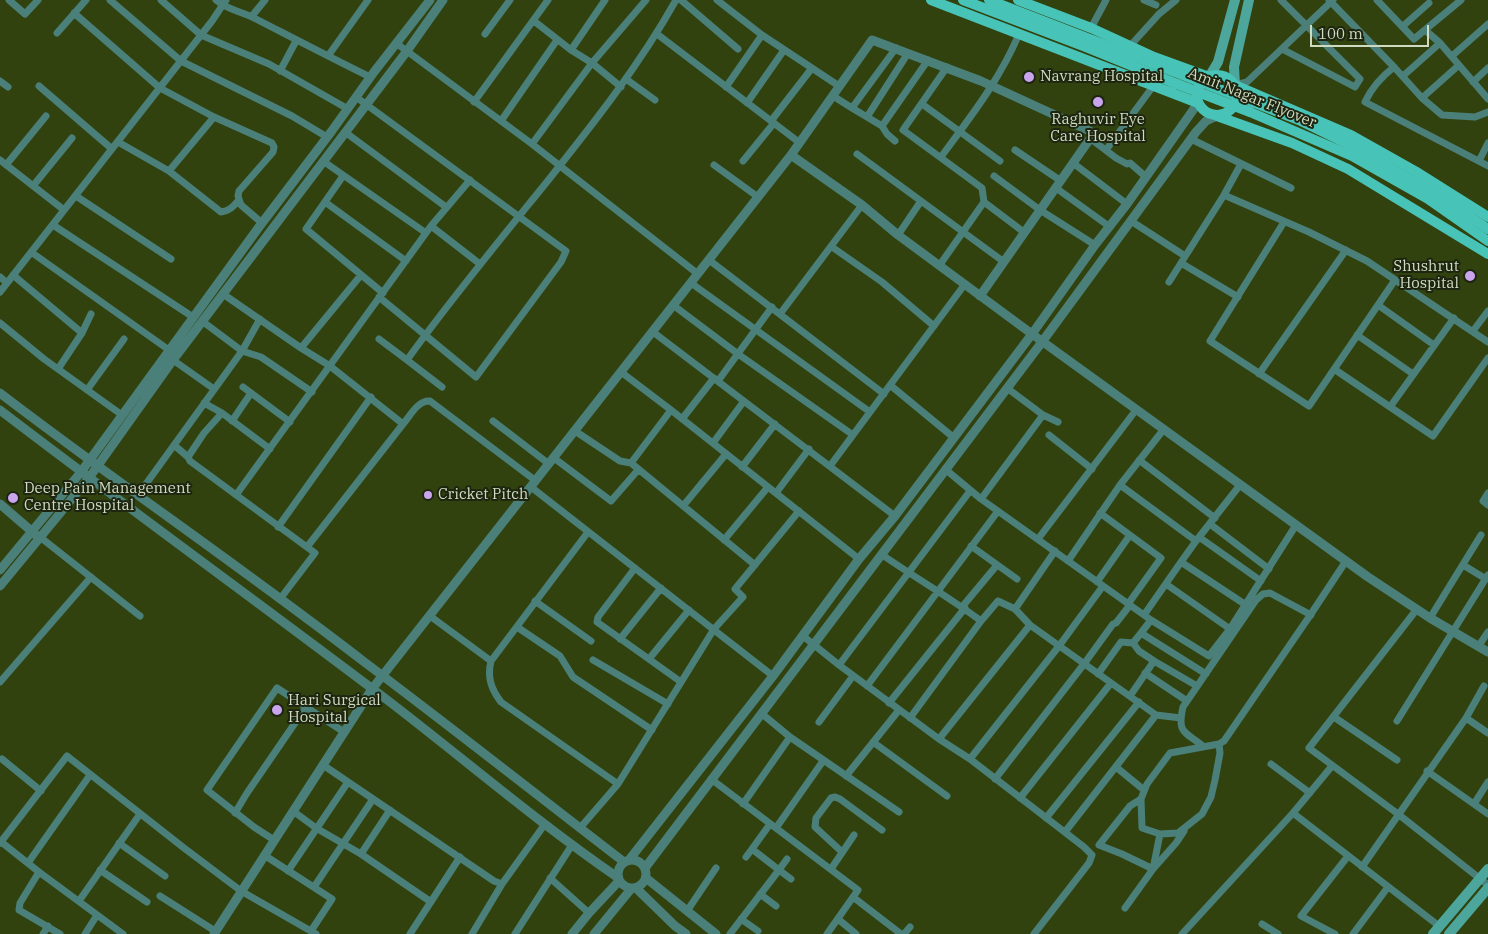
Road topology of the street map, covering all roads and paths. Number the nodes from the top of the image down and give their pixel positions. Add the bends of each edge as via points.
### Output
1 (9, 0) edge
2 (38, 0) edge
3 (86, 0) edge
4 (110, 0) edge
5 (161, 0) edge
6 (216, 0) edge
7 (265, 0) edge
8 (368, 0) edge
9 (430, 0) edge
10 (443, 0) edge
11 (510, 0) edge
12 (548, 0) edge
13 (605, 0) edge
14 (646, 0) edge
15 (676, 0) edge
16 (681, 0) edge
17 (717, 0) edge
18 (931, 0) edge
19 (962, 0) edge
20 (989, 0) edge
21 (1106, 0) edge
22 (1144, 0) edge
23 (1176, 0) edge
24 (1235, 0) edge
25 (1249, 0) edge
26 (1281, 0) edge
27 (1461, 0) edge
28 (1025, 1) edge
29 (1331, 1) edge
30 (1380, 1) edge
31 (224, 3) edge
32 (1428, 3) dead end
33 (1156, 5) dead end
34 (74, 14) junction
35 (252, 16) junction
36 (534, 21) junction
37 (1488, 24) edge
38 (1307, 26) junction
39 (1402, 26) junction
40 (1091, 28) junction
41 (1424, 30) junction
42 (57, 33) dead end
43 (485, 34) dead end
44 (657, 34) junction
45 (1019, 34) junction
46 (202, 35) junction
47 (762, 35) junction
48 (557, 40) junction
49 (296, 41) junction
50 (396, 43) junction
51 (1440, 43) junction
52 (1130, 46) junction
53 (896, 48) junction
54 (738, 49) dead end
55 (1282, 49) junction
56 (570, 50) junction
57 (784, 50) junction
58 (407, 51) junction
59 (908, 53) junction
60 (328, 56) junction
61 (1452, 56) junction
62 (928, 60) junction
63 (181, 61) junction
64 (592, 62) junction
65 (1459, 65) junction
66 (947, 67) junction
67 (1394, 67) junction
68 (812, 68) junction
69 (1488, 68) edge
70 (280, 71) junction
71 (1403, 76) junction
72 (370, 77) junction
73 (1208, 77) junction
74 (626, 79) junction
75 (0, 81) edge
76 (1473, 82) junction
77 (1154, 85) junction
78 (1234, 85) junction
79 (39, 86) dead end
80 (839, 86) junction
81 (992, 86) junction
82 (8, 87) dead end
83 (621, 87) junction
84 (726, 87) junction
85 (160, 88) junction
86 (832, 96) junction
87 (356, 97) junction
88 (1422, 98) junction
89 (1488, 99) edge
90 (654, 100) dead end
91 (474, 102) junction
92 (1198, 102) junction
93 (747, 103) junction
94 (366, 104) junction
95 (922, 104) junction
96 (852, 108) junction
97 (348, 109) junction
98 (1488, 112) edge
99 (46, 116) dead end
100 (1217, 116) junction
101 (214, 117) junction
102 (867, 117) junction
103 (501, 121) junction
104 (773, 122) junction
105 (882, 126) junction
106 (960, 130) junction
107 (345, 132) junction
108 (327, 137) junction
109 (72, 138) dead end
110 (1090, 139) junction
111 (1191, 139) junction
112 (895, 141) dead end
113 (118, 142) junction
114 (800, 143) junction
115 (1488, 143) edge
116 (532, 144) junction
117 (112, 149) junction
118 (1014, 150) dead end
119 (1106, 150) junction
120 (857, 154) dead end
121 (791, 156) junction
122 (941, 157) junction
123 (0, 160) edge
124 (743, 161) dead end
125 (1000, 161) dead end
126 (1479, 161) junction
127 (322, 162) junction
128 (1074, 163) junction
129 (1241, 164) junction
130 (6, 165) junction
131 (714, 165) dead end
132 (559, 166) junction
133 (1488, 166) edge
134 (169, 171) junction
135 (344, 176) junction
136 (994, 176) dead end
137 (1146, 177) junction
138 (470, 180) junction
139 (1059, 184) junction
140 (33, 186) junction
141 (1291, 188) dead end
142 (1224, 195) junction
143 (76, 196) junction
144 (758, 197) junction
145 (238, 201) junction
146 (921, 201) junction
147 (325, 202) junction
148 (984, 202) junction
149 (1127, 204) junction
150 (862, 205) junction
151 (446, 207) junction
152 (64, 210) junction
153 (1040, 210) junction
154 (519, 216) junction
155 (1488, 216) edge
156 (1131, 221) junction
157 (1284, 222) junction
158 (262, 223) junction
159 (53, 225) junction
160 (431, 226) junction
161 (1110, 227) junction
162 (1488, 229) edge
163 (964, 231) junction
164 (1025, 232) junction
165 (426, 233) junction
166 (898, 235) junction
167 (1488, 241) edge
168 (1095, 245) junction
169 (832, 247) junction
170 (1346, 250) junction
171 (31, 252) junction
172 (1488, 254) edge
173 (171, 259) dead end
174 (709, 260) junction
175 (1183, 260) junction
176 (406, 261) junction
177 (1004, 262) junction
178 (480, 264) junction
179 (939, 266) junction
180 (361, 274) junction
181 (698, 274) junction
182 (13, 275) junction
183 (0, 277) edge
184 (1395, 280) junction
185 (7, 282) junction
186 (1169, 282) dead end
187 (690, 283) junction
188 (965, 284) junction
189 (0, 292) edge
190 (223, 294) junction
191 (381, 295) junction
192 (980, 296) junction
193 (1238, 297) junction
194 (673, 305) junction
195 (1378, 305) junction
196 (772, 307) junction
197 (1488, 311) edge
198 (91, 314) dead end
199 (780, 314) junction
200 (193, 317) junction
201 (1454, 318) junction
202 (260, 319) junction
203 (202, 321) junction
204 (0, 323) edge
205 (934, 326) junction
206 (756, 330) junction
207 (1473, 331) junction
208 (653, 332) junction
209 (82, 333) junction
210 (426, 334) junction
211 (1032, 334) junction
212 (1357, 335) junction
213 (124, 339) dead end
214 (379, 339) dead end
215 (1042, 342) junction
216 (1488, 342) edge
217 (1434, 345) junction
218 (301, 348) junction
219 (169, 350) junction
220 (242, 351) junction
221 (738, 354) junction
222 (1488, 358) edge
223 (173, 360) junction
224 (407, 360) junction
225 (330, 366) junction
226 (58, 369) junction
227 (1334, 369) junction
228 (621, 372) junction
229 (1259, 374) junction
230 (1413, 374) junction
231 (716, 379) junction
232 (890, 384) junction
233 (243, 387) dead end
234 (442, 387) dead end
235 (1007, 388) junction
236 (214, 389) junction
237 (87, 390) junction
238 (312, 392) junction
239 (0, 393) edge
240 (251, 393) junction
241 (884, 394) junction
242 (371, 397) junction
243 (744, 401) junction
244 (204, 403) junction
245 (1390, 407) junction
246 (0, 410) edge
247 (671, 410) junction
248 (1136, 410) junction
249 (870, 412) junction
250 (222, 413) junction
251 (122, 415) junction
252 (1043, 415) junction
253 (682, 418) junction
254 (232, 421) junction
255 (493, 421) dead end
256 (290, 422) junction
257 (1058, 422) dead end
258 (403, 424) junction
259 (775, 424) junction
260 (1164, 429) junction
261 (575, 431) junction
262 (853, 435) junction
263 (1049, 435) dead end
264 (953, 437) junction
265 (712, 443) junction
266 (174, 445) junction
267 (809, 449) junction
268 (270, 450) junction
269 (726, 454) junction
270 (188, 457) junction
271 (89, 460) junction
272 (1139, 460) junction
273 (552, 461) junction
274 (631, 463) junction
275 (98, 465) junction
276 (830, 466) junction
277 (742, 467) junction
278 (1092, 468) junction
279 (945, 469) junction
280 (638, 470) junction
281 (85, 475) junction
282 (533, 484) junction
283 (1120, 485) junction
284 (1240, 485) junction
285 (768, 487) junction
286 (970, 490) junction
287 (776, 493) junction
288 (1488, 493) edge
289 (138, 495) junction
290 (236, 495) junction
291 (981, 499) junction
292 (0, 504) edge
293 (1488, 505) edge
294 (683, 506) junction
295 (799, 511) junction
296 (998, 511) junction
297 (1100, 513) junction
298 (895, 516) junction
299 (1215, 518) junction
300 (1210, 524) junction
301 (1296, 525) junction
302 (278, 526) junction
303 (588, 532) junction
304 (36, 534) junction
305 (1130, 535) junction
306 (1482, 535) dead end
307 (1038, 539) junction
308 (1198, 539) junction
309 (724, 540) junction
310 (971, 546) junction
311 (307, 547) junction
312 (1055, 551) junction
313 (881, 554) junction
314 (859, 559) junction
315 (1068, 561) junction
316 (1346, 561) junction
317 (1181, 562) junction
318 (755, 564) junction
319 (997, 564) junction
320 (1463, 565) junction
321 (635, 568) junction
322 (1270, 569) junction
323 (0, 570) edge
324 (909, 573) junction
325 (91, 577) junction
326 (1487, 577) edge
327 (1018, 579) dead end
328 (2, 580) edge
329 (1261, 581) junction
330 (1100, 584) junction
331 (1166, 584) junction
332 (661, 588) junction
333 (938, 590) junction
334 (280, 599) junction
335 (535, 601) junction
336 (1129, 604) junction
337 (1246, 605) junction
338 (963, 608) junction
339 (1015, 609) junction
340 (1417, 609) junction
341 (689, 610) junction
342 (1311, 615) junction
343 (140, 616) dead end
344 (430, 616) junction
345 (1147, 617) junction
346 (1430, 618) junction
347 (981, 620) junction
348 (1030, 625) junction
349 (517, 627) junction
350 (714, 629) junction
351 (1230, 629) junction
352 (1452, 632) junction
353 (1488, 632) edge
354 (1141, 634) junction
355 (803, 636) junction
356 (620, 639) junction
357 (591, 641) dead end
358 (1134, 643) junction
359 (813, 644) junction
360 (1059, 646) junction
361 (1478, 647) junction
362 (1488, 652) edge
363 (649, 659) junction
364 (593, 660) dead end
365 (1154, 660) junction
366 (491, 661) junction
367 (1084, 664) junction
368 (838, 665) junction
369 (1145, 673) junction
370 (1098, 674) junction
371 (1206, 674) junction
372 (383, 676) junction
373 (773, 676) junction
374 (853, 676) junction
375 (0, 682) edge
376 (681, 682) junction
377 (1111, 683) junction
378 (867, 686) junction
379 (1197, 686) junction
380 (1484, 686) dead end
381 (372, 690) junction
382 (1130, 696) junction
383 (1187, 701) junction
384 (889, 702) junction
385 (1139, 702) junction
386 (668, 704) junction
387 (306, 707) junction
388 (899, 710) junction
389 (761, 713) junction
390 (1156, 715) junction
391 (1334, 717) junction
392 (910, 718) junction
393 (1181, 718) junction
394 (1466, 718) junction
395 (1397, 721) dead end
396 (818, 722) dead end
397 (652, 730) junction
398 (344, 732) junction
399 (1488, 733) edge
400 (790, 737) junction
401 (939, 739) junction
402 (873, 742) junction
403 (1219, 744) junction
404 (1203, 746) junction
405 (2, 759) dead end
406 (970, 759) junction
407 (823, 760) junction
408 (1397, 760) dead end
409 (1271, 764) dead end
410 (323, 765) junction
411 (1116, 766) junction
412 (1332, 766) junction
413 (1427, 771) junction
414 (90, 774) junction
415 (846, 776) junction
416 (995, 779) junction
417 (711, 780) junction
418 (348, 782) junction
419 (1488, 782) edge
420 (618, 784) junction
421 (1144, 790) junction
422 (41, 791) junction
423 (1310, 793) junction
424 (947, 796) dead end
425 (1020, 798) junction
426 (373, 799) junction
427 (1141, 799) junction
428 (743, 804) junction
429 (1474, 804) junction
430 (390, 810) junction
431 (293, 811) junction
432 (899, 812) dead end
433 (235, 813) junction
434 (1293, 813) junction
435 (140, 814) junction
436 (1398, 814) junction
437 (1488, 814) edge
438 (1046, 818) junction
439 (545, 824) junction
440 (774, 826) junction
441 (316, 828) junction
442 (580, 828) junction
443 (1185, 828) junction
444 (882, 830) dead end
445 (1065, 832) junction
446 (1160, 834) junction
447 (854, 835) dead end
448 (274, 840) junction
449 (0, 842) edge
450 (119, 843) junction
451 (344, 844) junction
452 (572, 845) junction
453 (1099, 845) junction
454 (1084, 847) junction
455 (752, 849) junction
456 (842, 852) junction
457 (361, 854) junction
458 (264, 855) junction
459 (1348, 856) junction
460 (746, 857) dead end
461 (460, 858) junction
462 (787, 860) dead end
463 (627, 861) junction
464 (28, 863) junction
465 (1362, 867) junction
466 (644, 868) junction
467 (716, 868) dead end
468 (1488, 868) edge
469 (831, 869) junction
470 (1153, 869) junction
471 (100, 870) junction
472 (779, 870) junction
473 (288, 871) junction
474 (38, 872) junction
475 (165, 876) dead end
476 (550, 878) junction
477 (646, 878) junction
478 (618, 879) junction
479 (791, 879) dead end
480 (1479, 879) junction
481 (502, 884) junction
482 (314, 887) junction
483 (1388, 887) junction
484 (1488, 887) edge
485 (633, 889) junction
486 (241, 891) junction
487 (760, 894) junction
488 (160, 896) dead end
489 (853, 897) junction
490 (79, 902) junction
491 (147, 902) dead end
492 (431, 902) junction
493 (776, 906) dead end
494 (1125, 908) dead end
495 (687, 911) junction
496 (589, 913) junction
497 (97, 915) junction
498 (741, 919) junction
499 (838, 919) junction
500 (1262, 924) dead end
501 (48, 926) junction
502 (910, 927) dead end
503 (1436, 930) edge
504 (758, 931) dead end
505 (214, 933) edge
506 (313, 933) edge
507 (43, 934) edge
508 (60, 934) edge
509 (86, 934) edge
510 (123, 934) edge
511 (410, 934) edge
512 (472, 934) edge
513 (515, 934) edge
514 (572, 934) edge
515 (594, 934) edge
516 (686, 934) edge
517 (716, 934) edge
518 (730, 934) edge
519 (827, 934) edge
520 (856, 934) edge
521 (903, 934) edge
522 (1034, 934) edge
523 (1182, 934) edge
524 (1278, 934) edge
525 (1335, 934) edge
526 (1353, 934) edge
527 (1449, 934) edge

1 - 2 street via 25,14
3 - 34 street
4 - 63 street
5 - 46 street
6 - 31 street
7 - 35 street
8 - 60 street
9 - 50 street
10 - 58 street
11 - 43 street
12 - 36 street
13 - 56 street
14 - 64 street
15 - 44 street
16 - 54 street
17 - 47 street
18 - 45 main road
19 - 167 main road, Amit Nagar Flyover, bridge via 1250,112 1352,156 1428,199
20 - 162 main road, Amit Nagar Flyover, bridge via 1298,120 1358,149
21 - 40 street
22 - 33 street
23 - 52 street
24 - 73 main road via 1218,62
25 - 78 main road via 1234,67
26 - 38 street
27 - 41 street
28 - 40 main road
29 - 38 street
29 - 67 street
30 - 39 street
31 - 35 street
31 - 46 street
32 - 39 street
34 - 42 street
34 - 85 street
35 - 49 street
36 - 48 street
36 - 91 street
37 - 61 street
38 - 55 street
38 - 55 street via 1360,79 1355,87
39 - 41 street via 1414,39
40 - 52 main road
41 - 51 street
44 - 74 street
44 - 84 street
45 - 77 main road
45 - 81 street
46 - 63 street
46 - 70 street
47 - 57 street
47 - 84 street
48 - 56 street
48 - 103 street
49 - 60 street
49 - 70 street
50 - 58 street
50 - 72 street
51 - 61 street
51 - 71 street
52 - 73 main road
53 - 59 street
53 - 80 street via 872,40
53 - 96 street
55 - 78 street via 1247,82
56 - 64 street
57 - 68 street
57 - 93 street
58 - 91 street
58 - 94 street
59 - 62 street
59 - 102 street
60 - 72 street
61 - 65 street
62 - 66 street
62 - 105 street
63 - 85 street
63 - 108 street
64 - 83 street
64 - 116 street
65 - 76 street
65 - 88 street
66 - 81 street
66 - 95 street
67 - 71 street
67 - 126 street via 1372,88 1365,102
68 - 80 street
68 - 104 street
69 - 76 street
70 - 97 street
71 - 88 street
72 - 87 street
73 - 78 main road via 1220,75
73 - 92 main road via 1199,85
74 - 83 street
74 - 90 street
75 - 82 street
76 - 89 street
77 - 92 main road
77 - 119 street
78 - 100 main road via 1237,97 1233,108
78 - 155 main road via 1351,134
79 - 117 street
80 - 86 street
81 - 106 street
81 - 110 street via 1094,133
83 - 132 street
84 - 93 street
85 - 101 street
85 - 113 street
86 - 96 street
86 - 114 street
87 - 94 street
87 - 97 street
88 - 98 street via 1442,115 1475,117
91 - 103 street
92 - 100 main road via 1205,112
92 - 137 street
93 - 104 street
94 - 107 street
94 - 138 street
95 - 106 street
95 - 122 street via 904,130
96 - 102 street
97 - 108 street
99 - 130 street
100 - 111 street via 1206,122
100 - 172 main road via 1292,143 1348,169
101 - 134 street
101 - 145 street via 272,143 274,148 239,191
102 - 105 street
103 - 116 street
104 - 114 street
104 - 124 street
105 - 112 street
106 - 122 street
106 - 125 street
107 - 127 street
107 - 151 street
108 - 158 street
109 - 140 street
110 - 119 street
110 - 128 street
111 - 129 street
111 - 156 street
113 - 117 street
113 - 134 street
114 - 121 street
115 - 126 street
116 - 132 street
117 - 143 street
118 - 139 street
119 - 137 street via 1130,163
120 - 146 street
121 - 144 street
121 - 150 street
122 - 148 street via 982,188
123 - 130 street
126 - 133 street
127 - 135 street
127 - 190 street
128 - 139 street
128 - 149 street
129 - 141 street
129 - 142 street
130 - 140 street
131 - 144 street
132 - 154 street
132 - 181 street
134 - 145 street via 221,212 233,208
135 - 147 street
135 - 165 street
136 - 153 street
137 - 149 street
138 - 151 street
138 - 154 street
139 - 153 street
139 - 161 street
140 - 152 street
142 - 157 street
142 - 175 street
143 - 152 street
143 - 173 street
144 - 174 street
145 - 158 street
146 - 163 street
146 - 166 street
147 - 176 street
147 - 180 street via 306,229
148 - 163 street
148 - 164 street
149 - 161 street
150 - 166 street
150 - 169 street
151 - 160 street
152 - 159 street
153 - 164 street
153 - 168 street
154 - 178 street
154 - 210 street via 566,251 562,262 476,377
156 - 175 street
156 - 215 street
157 - 170 street
157 - 193 street
158 - 200 street
159 - 171 street
159 - 200 street
160 - 165 street
160 - 178 street
161 - 168 street
163 - 177 street
163 - 179 street
164 - 177 street
165 - 176 street
166 - 179 street
168 - 211 street
169 - 199 street
169 - 205 street via 882,282
170 - 184 street
170 - 229 street
171 - 182 street
171 - 219 street
174 - 181 street
174 - 196 street
175 - 186 street
175 - 193 street
176 - 191 street
177 - 192 street
178 - 210 street
179 - 188 street
180 - 191 street
180 - 218 street
181 - 187 street
182 - 185 street
182 - 209 street
183 - 185 street
184 - 195 street
184 - 201 street
185 - 189 street
187 - 194 street
187 - 206 street
188 - 192 street
188 - 205 street
190 - 202 street
190 - 203 street
191 - 210 street
191 - 225 street
192 - 211 street
193 - 229 street via 1210,341
194 - 208 street
194 - 221 street
195 - 212 street
195 - 217 street
196 - 199 street
196 - 206 street
197 - 207 street
198 - 209 street
199 - 241 street
200 - 219 street
201 - 207 street
201 - 217 street
202 - 218 street
202 - 220 street
203 - 220 street
203 - 223 street
204 - 226 street
205 - 232 street
206 - 221 street
206 - 249 street
207 - 216 street
208 - 228 street
208 - 231 street
209 - 226 street
210 - 224 street
211 - 215 street
211 - 264 street
212 - 227 street
212 - 230 street
213 - 237 street
214 - 224 street
215 - 235 street
215 - 248 street
217 - 230 street
218 - 225 street
219 - 251 street
220 - 236 street
220 - 238 street via 261,357
221 - 231 street
221 - 262 street
222 - 245 street via 1433,436
223 - 236 street
223 - 275 street
224 - 234 street
225 - 238 street
225 - 242 street
226 - 237 street
227 - 229 street via 1309,406
227 - 245 street
228 - 247 street
228 - 261 street
230 - 245 street
231 - 243 street
231 - 253 street
232 - 241 street
232 - 264 street
233 - 240 street
235 - 252 street
235 - 279 street
236 - 244 street
237 - 251 street
238 - 256 street
239 - 271 street
240 - 254 street
240 - 256 street
241 - 249 street
242 - 258 street
242 - 302 street
243 - 259 street
243 - 265 street
244 - 250 street
244 - 266 street
246 - 281 street
247 - 253 street
247 - 274 street
248 - 260 street
248 - 278 street
249 - 262 street
250 - 254 street
250 - 270 street
251 - 271 street
252 - 257 street
252 - 291 street
253 - 265 street
254 - 268 street
255 - 273 street
256 - 268 street
258 - 282 street via 420,404 430,401
258 - 311 street
259 - 267 street
259 - 277 street
260 - 272 street
260 - 284 street
261 - 273 street
261 - 274 street via 620,461
262 - 276 street
263 - 278 street
264 - 298 street
265 - 269 street
266 - 270 street
266 - 289 street
267 - 276 street
267 - 287 street
268 - 290 street
269 - 277 street
269 - 294 street
270 - 290 street
271 - 275 street
271 - 281 street
272 - 283 street
272 - 299 street
273 - 280 street via 611,501
273 - 282 street
274 - 280 street
275 - 281 street
275 - 289 street
276 - 298 street
277 - 285 street
278 - 307 street
279 - 286 street
279 - 313 street
280 - 294 street
281 - 304 street
281 - 381 street
282 - 303 street
282 - 344 street
283 - 297 street
283 - 308 street
284 - 299 street
284 - 301 street
285 - 287 street
285 - 309 street
286 - 291 street
286 - 324 street
287 - 295 street
288 - 293 street via 1483,502
289 - 334 street
290 - 302 street
291 - 296 street
292 - 304 street
294 - 309 street
295 - 314 street
295 - 318 street
296 - 307 street
296 - 310 street
297 - 305 street
297 - 315 street
298 - 314 street
299 - 300 street
300 - 308 street
300 - 322 street
301 - 316 street
301 - 322 street
302 - 311 street
303 - 321 street
303 - 335 street
304 - 323 street
304 - 325 street
304 - 328 street
305 - 330 street
305 - 336 street via 1161,558
306 - 320 street
307 - 312 street
308 - 317 street
308 - 329 street
309 - 318 street
310 - 319 street
310 - 333 street
311 - 334 street via 315,553
312 - 315 street
312 - 339 street
313 - 324 street
313 - 359 street
314 - 355 street
315 - 330 street
316 - 340 street
316 - 342 street
317 - 331 street
317 - 337 street
318 - 350 street via 735,589 743,597
319 - 327 street
319 - 338 street
320 - 326 street
320 - 346 street
321 - 332 street
321 - 356 street via 598,617 597,622 601,626
322 - 329 street
324 - 333 street
324 - 368 street
325 - 343 street
325 - 375 street
326 - 352 street
329 - 337 street
330 - 336 street
330 - 360 street
331 - 345 street
331 - 351 street
332 - 341 street
332 - 356 street
333 - 338 street
333 - 378 street
334 - 372 street
335 - 349 street
335 - 357 street
336 - 345 street
336 - 367 street
337 - 351 street
338 - 347 street
338 - 384 street
339 - 347 street via 998,601
339 - 348 street
340 - 346 street
340 - 391 street
341 - 350 street
341 - 363 street
342 - 371 street via 1270,593 1263,594
342 - 403 street via 1230,733
344 - 366 street
344 - 372 street
345 - 351 street via 1209,656
345 - 354 street
346 - 352 street
347 - 392 street
348 - 360 street
348 - 401 street
349 - 366 street
349 - 397 street via 560,656 573,677
350 - 373 street
350 - 376 street
352 - 361 street
352 - 395 street
353 - 361 street
354 - 358 street
354 - 371 street
355 - 359 street
355 - 373 street
356 - 363 street
358 - 365 street via 1139,651
358 - 370 street via 1121,642
359 - 368 street
359 - 389 street
360 - 367 street
360 - 406 street
361 - 362 street
363 - 376 street
364 - 386 street
365 - 369 street
365 - 379 street
366 - 420 street via 488,673 494,693 501,702
367 - 370 street
367 - 416 street
368 - 374 street
369 - 382 street
369 - 383 street
370 - 377 street
371 - 379 street
372 - 381 street
372 - 442 street
373 - 463 street
374 - 378 street
374 - 396 street
376 - 386 street
377 - 382 street
377 - 425 street
378 - 384 street
379 - 383 street
380 - 394 street
381 - 398 street
381 - 439 street
382 - 385 street
383 - 393 street
384 - 388 street
385 - 390 street
385 - 438 street
386 - 397 street
387 - 398 street
387 - 433 street
387 - 433 street via 277,688 207,790
388 - 392 street
388 - 402 street
389 - 400 street
389 - 417 street
390 - 393 street
390 - 411 street
391 - 408 street
391 - 412 street via 1309,748
392 - 401 street
393 - 404 street via 1181,728
394 - 399 street
394 - 413 street
397 - 420 street
398 - 410 street
400 - 407 street
400 - 428 street
401 - 406 street
402 - 415 street
402 - 424 street
403 - 404 street
403 - 443 street via 1211,797 1202,814
404 - 421 street via 1170,753
405 - 422 street
406 - 416 street
407 - 415 street
407 - 440 street
409 - 423 street
410 - 418 street
410 - 431 street
411 - 421 street
411 - 445 street
412 - 423 street
412 - 436 street
413 - 429 street
413 - 436 street
414 - 422 street via 67,756
414 - 435 street
414 - 464 street
415 - 432 street
416 - 425 street
417 - 428 street
417 - 466 street
418 - 426 street
418 - 441 street
419 - 429 street
420 - 442 street
421 - 427 street
422 - 449 street
423 - 434 street
425 - 438 street
426 - 430 street
426 - 451 street
427 - 446 street via 1142,828
427 - 453 street via 1130,806
428 - 440 street
429 - 437 street
430 - 457 street
430 - 461 street
431 - 441 street
431 - 448 street
433 - 448 street
434 - 459 street
434 - 523 street
435 - 450 street
435 - 486 street
436 - 465 street
436 - 480 street
438 - 445 street
439 - 452 street
439 - 481 street
440 - 455 street
440 - 469 street
441 - 451 street
441 - 473 street
442 - 463 street
443 - 446 street via 1178,833
443 - 470 street
444 - 456 street via 840,799 831,798 816,818 814,827
445 - 454 street
446 - 470 street
447 - 456 street
448 - 458 street
449 - 464 street
450 - 471 street
450 - 475 street
451 - 457 street
451 - 482 street
452 - 476 street
452 - 478 street
453 - 454 street
453 - 470 street
454 - 522 street via 1092,855 1089,863
455 - 460 street
455 - 472 street
456 - 469 street
457 - 492 street
458 - 473 street
458 - 486 street
459 - 465 street
459 - 525 street via 1301,916
461 - 481 street
461 - 492 street
462 - 472 street
463 - 466 street via 638,862
463 - 478 street via 618,868
464 - 474 street
465 - 483 street
466 - 477 street
467 - 495 street
468 - 480 main road
469 - 489 street via 858,890
470 - 494 street
471 - 490 street
471 - 491 street
472 - 479 street
472 - 487 street
473 - 482 street
474 - 490 street
474 - 501 street via 19,910
476 - 496 street
476 - 513 street
477 - 485 street
477 - 495 street
478 - 485 street via 622,885
478 - 496 street
480 - 484 street
480 - 503 main road
481 - 512 street
482 - 506 street via 332,899
483 - 503 street
483 - 526 street
484 - 527 main road
485 - 515 street
485 - 516 street
486 - 505 street
486 - 506 street
487 - 493 street
487 - 498 street
488 - 505 street
489 - 499 street
489 - 521 street
490 - 497 street
492 - 511 street
495 - 517 street
496 - 514 street
497 - 509 street
497 - 510 street
498 - 504 street
498 - 518 street
499 - 519 street
499 - 520 street
500 - 524 street
501 - 507 street
501 - 508 street
502 - 521 street

